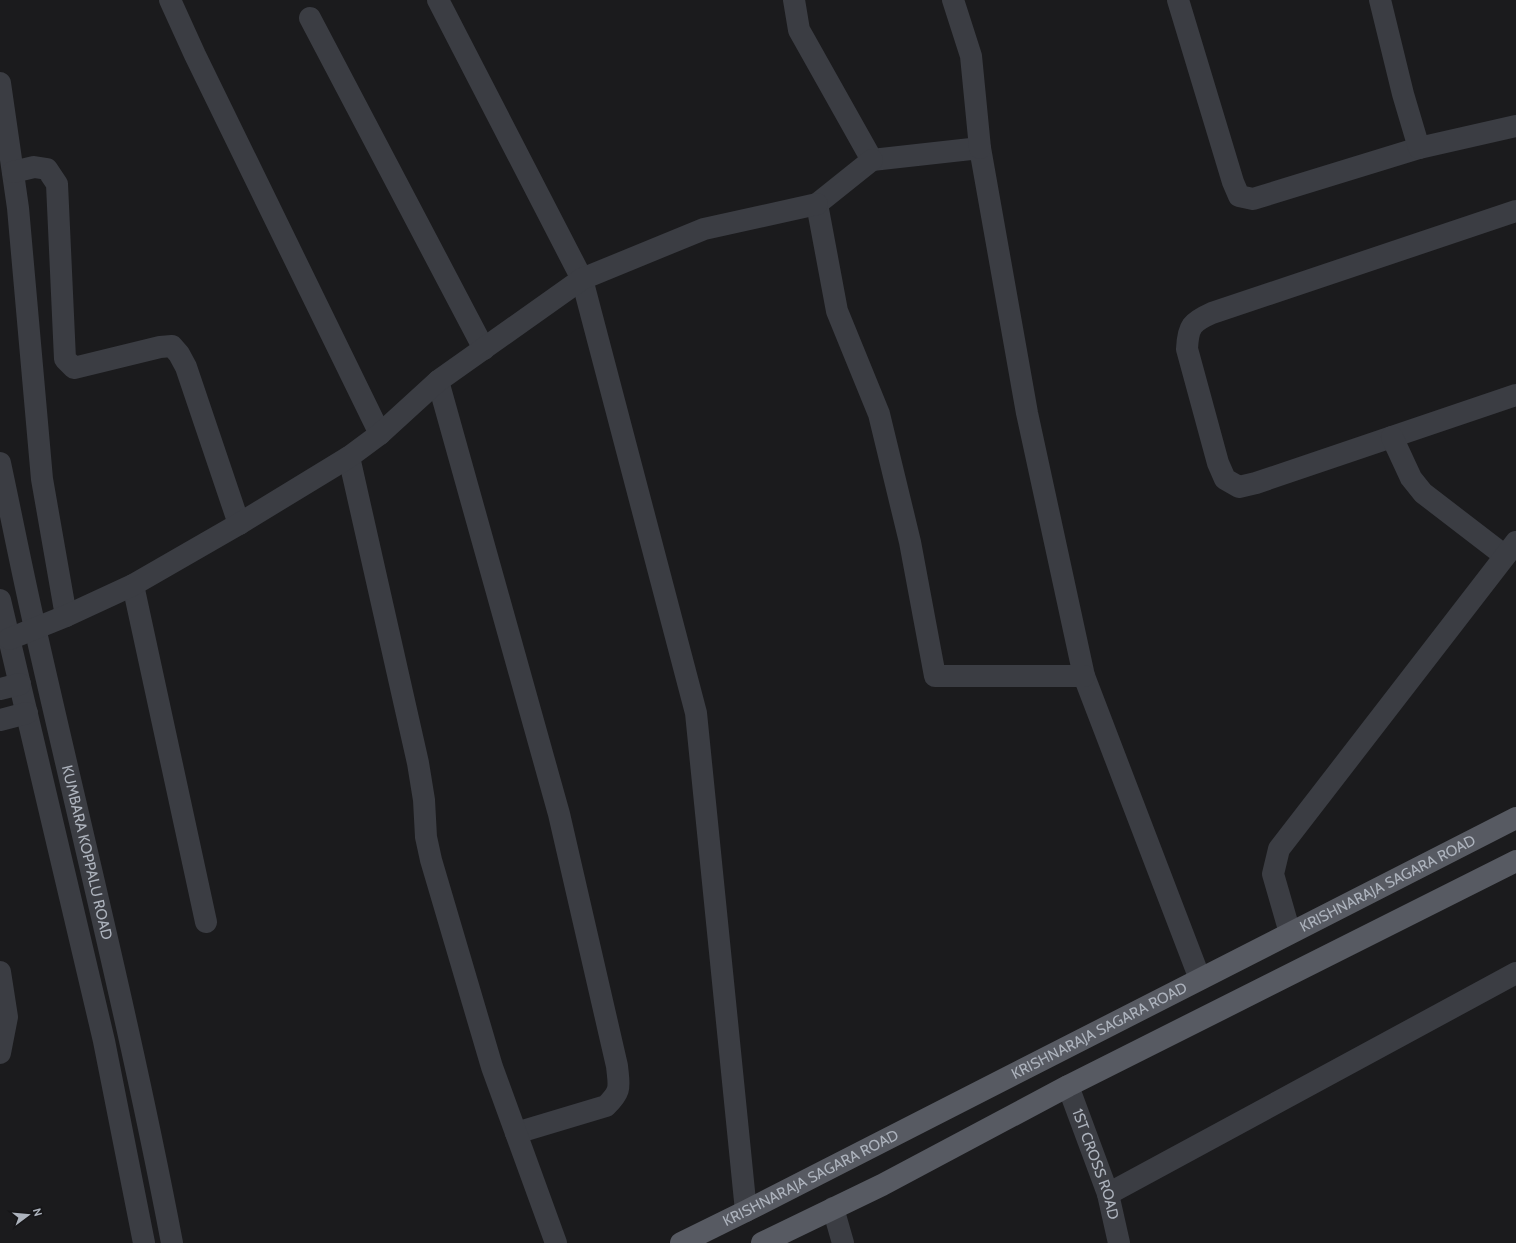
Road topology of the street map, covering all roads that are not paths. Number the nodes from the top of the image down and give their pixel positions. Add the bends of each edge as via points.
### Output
1 (170, 0) edge
2 (438, 0) edge
3 (794, 0) edge
4 (953, 0) edge
5 (1178, 0) edge
6 (1380, 0) edge
7 (310, 18) dead end
8 (0, 83) edge
9 (1516, 126) edge
10 (980, 148) junction
11 (1419, 148) junction
12 (872, 160) junction
13 (13, 172) junction
14 (817, 204) junction
15 (1516, 211) edge
16 (582, 279) junction
17 (484, 349) junction
18 (438, 381) junction
19 (1516, 395) edge
20 (380, 434) junction
21 (1392, 437) junction
22 (349, 457) junction
23 (0, 463) edge
24 (239, 524) junction
25 (1511, 549) edge
26 (134, 585) junction
27 (0, 600) edge
28 (66, 616) junction
29 (35, 629) junction
30 (9, 639) junction
31 (1084, 676) junction
32 (10, 686) edge
33 (27, 713) junction
34 (0, 720) edge
35 (1516, 818) edge
36 (1516, 862) edge
37 (206, 922) dead end
38 (1290, 933) junction
39 (0, 972) edge
40 (1516, 973) edge
41 (1200, 979) junction
42 (0, 1053) edge
43 (1068, 1086) junction
44 (516, 1133) junction
45 (1108, 1194) junction
46 (833, 1208) junction
47 (746, 1211) junction
48 (144, 1243) edge
49 (172, 1243) edge
50 (556, 1243) edge
51 (681, 1243) edge
52 (762, 1243) edge
53 (843, 1243) edge
54 (1119, 1243) edge

1 - 20 street
2 - 16 street
3 - 12 street via 799,30
4 - 10 street via 971,56
5 - 11 street via 1239,196 1253,198
6 - 11 street
7 - 17 street
8 - 13 street
9 - 11 street
10 - 12 street
10 - 31 street via 1027,413
12 - 14 street
13 - 24 street via 34,167 47,169 57,184 65,359 74,368 172,346 186,367
13 - 28 street via 42,478
14 - 16 street via 704,229
14 - 31 street via 837,311 880,414 910,542 935,676
15 - 21 street via 1212,312 1196,320 1188,334 1187,349 1218,463 1226,479 1238,487
16 - 17 street
16 - 47 street via 696,713
17 - 18 street
18 - 20 street
18 - 44 street via 559,814 618,1072 619,1085 616,1096 606,1106
19 - 21 street
20 - 22 street
21 - 25 street via 1411,478 1423,493
22 - 24 street
22 - 44 street via 418,762 431,860 492,1067
23 - 29 street, KUMBARA KOPPALU ROAD
24 - 26 street
25 - 38 street via 1280,849 1273,874
26 - 28 street
26 - 37 street
27 - 30 street, KUMBARA KOPPALU ROAD
28 - 29 street
29 - 30 street
29 - 49 street, KUMBARA KOPPALU ROAD via 129,1033
30 - 32 street, KUMBARA KOPPALU ROAD
31 - 41 street
32 - 33 street, KUMBARA KOPPALU ROAD
33 - 34 street
33 - 48 street, KUMBARA KOPPALU ROAD via 104,1042
35 - 38 main road, KRISHNARAJA SAGARA ROAD
36 - 43 main road
38 - 41 main road, KRISHNARAJA SAGARA ROAD
39 - 42 street via 7,1017
40 - 45 street
41 - 47 main road, KRISHNARAJA SAGARA ROAD
43 - 45 street, 1ST CROSS ROAD
43 - 46 main road
44 - 50 street
45 - 54 street, 1ST CROSS ROAD
46 - 52 main road
46 - 53 street
47 - 51 main road, KRISHNARAJA SAGARA ROAD

